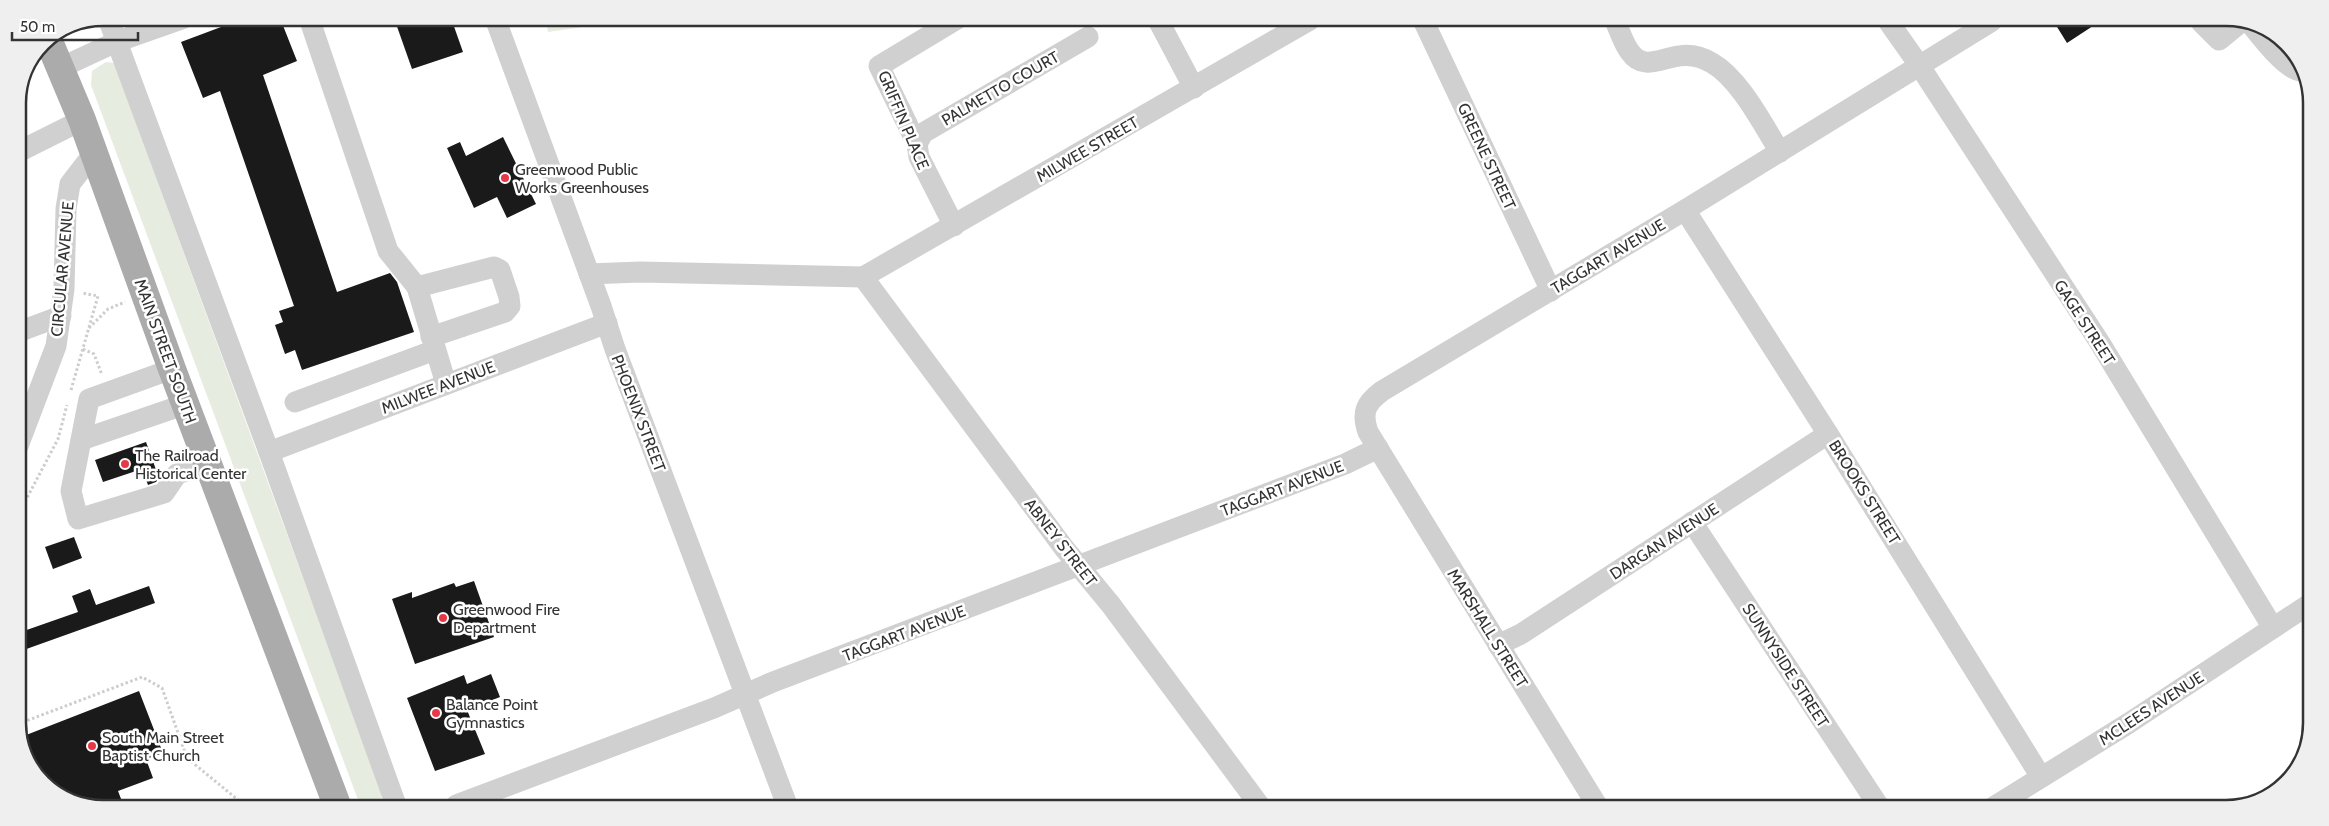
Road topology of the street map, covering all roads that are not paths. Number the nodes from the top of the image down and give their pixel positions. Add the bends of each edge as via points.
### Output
1 (111, 26) edge
2 (161, 26) edge
3 (313, 26) edge
4 (498, 26) edge
5 (945, 26) edge
6 (1161, 26) edge
7 (1300, 26) edge
8 (1426, 26) edge
9 (1618, 26) edge
10 (1892, 26) edge
11 (1984, 26) edge
12 (2205, 26) edge
13 (2235, 27) edge
14 (2258, 33) edge
15 (1088, 37) dead end
16 (116, 42) junction
17 (51, 47) edge
18 (1919, 65) junction
19 (60, 68) junction
20 (2295, 70) edge
21 (1194, 88) junction
22 (82, 120) junction
23 (917, 144) junction
24 (26, 148) edge
25 (1780, 152) junction
26 (94, 153) junction
27 (1685, 210) junction
28 (954, 226) junction
29 (589, 274) junction
30 (864, 277) junction
31 (417, 287) junction
32 (1552, 290) junction
33 (61, 316) junction
34 (606, 323) junction
35 (26, 329) edge
36 (433, 343) junction
37 (172, 369) junction
38 (446, 384) junction
39 (295, 402) dead end
40 (186, 404) junction
41 (26, 425) edge
42 (1828, 434) junction
43 (81, 440) junction
44 (1378, 448) junction
45 (269, 452) junction
46 (208, 464) junction
47 (1692, 522) junction
48 (1080, 566) junction
49 (2303, 608) edge
50 (2274, 628) junction
51 (1498, 645) junction
52 (745, 694) junction
53 (2041, 777) junction
54 (335, 800) edge
55 (394, 800) edge
56 (469, 800) edge
57 (785, 800) edge
58 (1256, 800) edge
59 (1594, 800) edge
60 (1875, 800) edge
61 (2005, 800) edge

1 - 16 street
2 - 16 street
3 - 31 street via 388,251
4 - 29 street, PHOENIX STREET
5 - 23 street, GRIFFIN PLACE via 879,66
6 - 21 street
7 - 21 street, MILWEE STREET
8 - 32 street, GREENE STREET
9 - 25 street via 1636,60 1654,63 1679,56 1694,56 1715,64 1736,86
10 - 18 street, GAGE STREET
11 - 18 street, TAGGART AVENUE
12 - 13 street via 2219,40
14 - 20 street
15 - 23 street, PALMETTO COURT via 923,133
16 - 19 street
16 - 45 street
17 - 19 main road, MAIN STREET SOUTH
18 - 25 street, TAGGART AVENUE
18 - 50 street, GAGE STREET via 2100,343
19 - 22 main road, MAIN STREET SOUTH
21 - 28 street, MILWEE STREET
22 - 24 street
22 - 26 main road, MAIN STREET SOUTH
23 - 28 street, GRIFFIN PLACE via 919,157
25 - 27 street, TAGGART AVENUE
26 - 33 street, CIRCULAR AVENUE via 70,184
26 - 37 main road, MAIN STREET SOUTH
27 - 32 street, TAGGART AVENUE
27 - 42 street, BROOKS STREET
28 - 30 street, MILWEE STREET
29 - 30 street via 640,272
29 - 34 street, PHOENIX STREET
30 - 48 street, ABNEY STREET
31 - 36 street
31 - 36 street via 494,267 500,270 509,297 510,306 505,312
32 - 44 street, TAGGART AVENUE via 1372,399 1364,411 1365,424
33 - 35 street
33 - 41 street, CIRCULAR AVENUE via 56,346
34 - 38 street, MILWEE AVENUE
34 - 52 street, PHOENIX STREET
36 - 38 street
36 - 39 street
37 - 40 main road, MAIN STREET SOUTH
37 - 43 street via 89,399
38 - 45 street, MILWEE AVENUE
40 - 43 street
40 - 46 main road, MAIN STREET SOUTH
42 - 47 street, DARGAN AVENUE
42 - 53 street, BROOKS STREET
43 - 46 street via 71,491 78,519 164,493 177,474
44 - 48 street, TAGGART AVENUE via 1345,464
44 - 51 street, MARSHALL STREET
45 - 55 street
46 - 54 main road, MAIN STREET SOUTH
47 - 51 street, DARGAN AVENUE
47 - 60 street, SUNNYSIDE STREET
48 - 52 street, TAGGART AVENUE
48 - 58 street, ABNEY STREET
49 - 50 street, MCLEES AVENUE
50 - 53 street, MCLEES AVENUE
51 - 59 street, MARSHALL STREET
52 - 56 street, TAGGART AVENUE
52 - 57 street, PHOENIX STREET
53 - 61 street, MCLEES AVENUE

